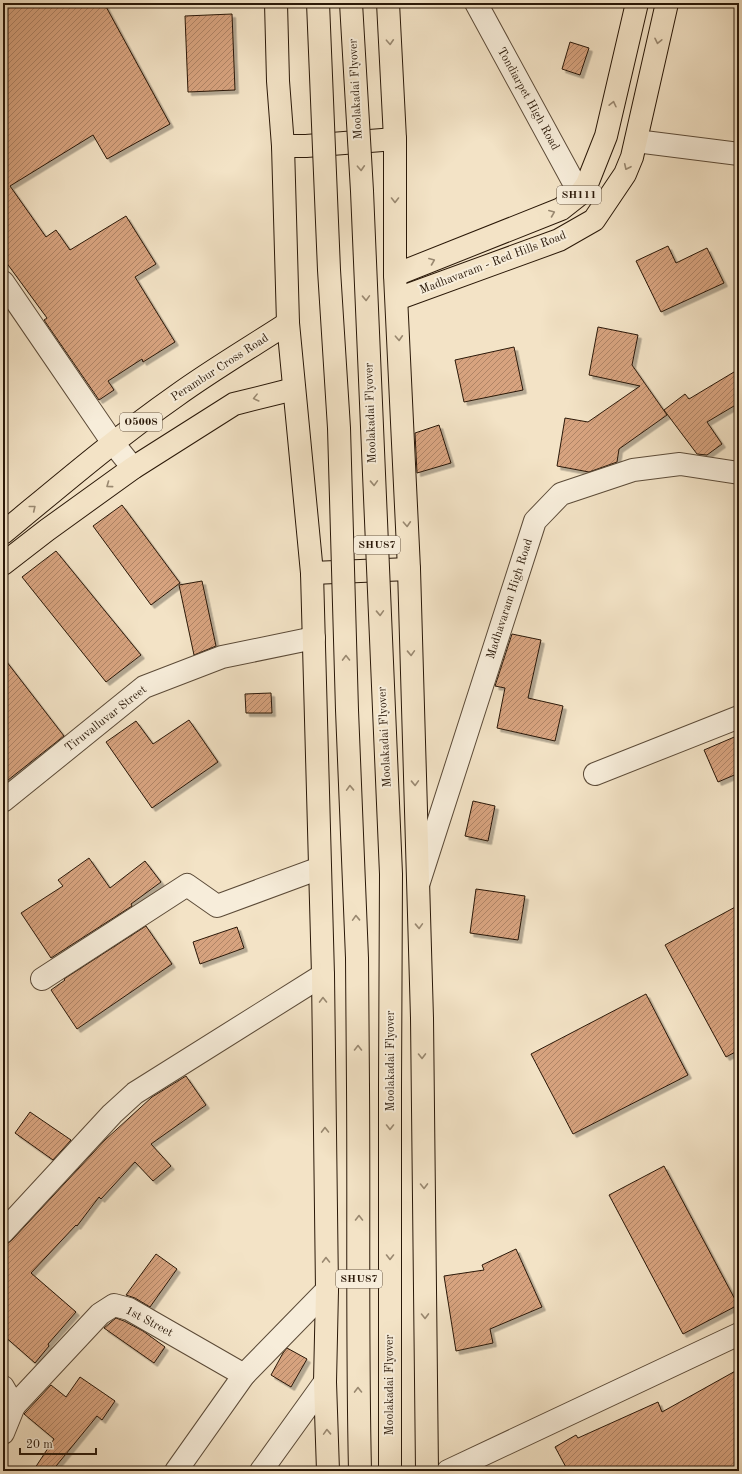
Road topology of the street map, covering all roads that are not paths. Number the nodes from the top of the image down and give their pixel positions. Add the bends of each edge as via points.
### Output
1 (276, 3) edge
2 (318, 3) edge
3 (351, 3) edge
4 (388, 3) edge
5 (476, 3) edge
6 (637, 3) edge
7 (667, 3) edge
8 (394, 139) junction
9 (636, 141) junction
10 (283, 146) junction
11 (739, 154) edge
12 (580, 194) junction
13 (395, 275) junction
14 (3, 282) edge
15 (397, 299) junction
16 (288, 323) junction
17 (294, 389) junction
18 (113, 443) junction
19 (133, 468) junction
20 (739, 473) edge
21 (3, 533) edge
22 (3, 564) edge
23 (409, 569) junction
24 (312, 573) junction
25 (314, 638) junction
26 (739, 717) edge
27 (595, 774) dead end
28 (3, 801) edge
29 (320, 868) junction
30 (417, 887) junction
31 (323, 975) junction
32 (42, 979) dead end
33 (3, 1232) edge
34 (327, 1290) junction
35 (739, 1334) edge
36 (244, 1375) junction
37 (325, 1382) junction
38 (3, 1387) edge
39 (14, 1406) junction
40 (3, 1433) edge
41 (176, 1471) edge
42 (261, 1471) edge
43 (328, 1471) edge
44 (360, 1471) edge
45 (390, 1471) edge
46 (427, 1471) edge
47 (448, 1471) edge

1 - 10 main road
44 -> 2 main road, SHU87, bridge via 358,958 347,710 339,428 329,270
3 -> 45 main road, Moolakadai Flyover / SHU87, bridge via 362,191 391,874
4 -> 8 main road
5 - 12 street, Tondiarpet High Road
12 -> 6 main road, Madhavaram - Red Hills Road / SH111 via 587,184 606,136
7 -> 9 main road, Madhavaram - Red Hills Road / SH111
8 - 10 main road
8 -> 13 main road
9 - 11 street
9 -> 15 main road, Madhavaram - Red Hills Road / SH111 via 624,174 594,220 560,240
10 - 16 main road
13 -> 12 main road, Madhavaram - Red Hills Road / SH111 via 561,209
13 - 15 main road
14 - 18 street
15 -> 23 main road
16 - 17 main road
16 - 18 main road, Perambur Cross Road / O5008 via 177,395
17 -> 19 main road, O5008 via 234,404
17 - 24 main road
18 - 19 street
21 -> 18 main road, Perambur Cross Road / O5008
19 -> 22 main road, O5008
20 - 30 street, Madhavaram High Road via 680,464 634,470 561,494 535,521
23 - 24 main road
23 -> 30 main road
24 - 25 main road
25 - 28 street, Tiruvalluvar Street via 222,656 144,687
25 - 29 main road
26 - 27 street
29 - 31 main road
29 - 32 street via 217,906 188,885
30 -> 46 main road via 422,1018
31 - 33 street via 135,1093 112,1114
34 -> 31 main road
34 - 36 street
34 - 37 main road
35 - 47 street
36 - 39 street, 1st Street via 129,1309 114,1305 100,1314
36 - 41 street
37 - 42 street
43 -> 37 main road
38 - 39 street
39 - 40 street

